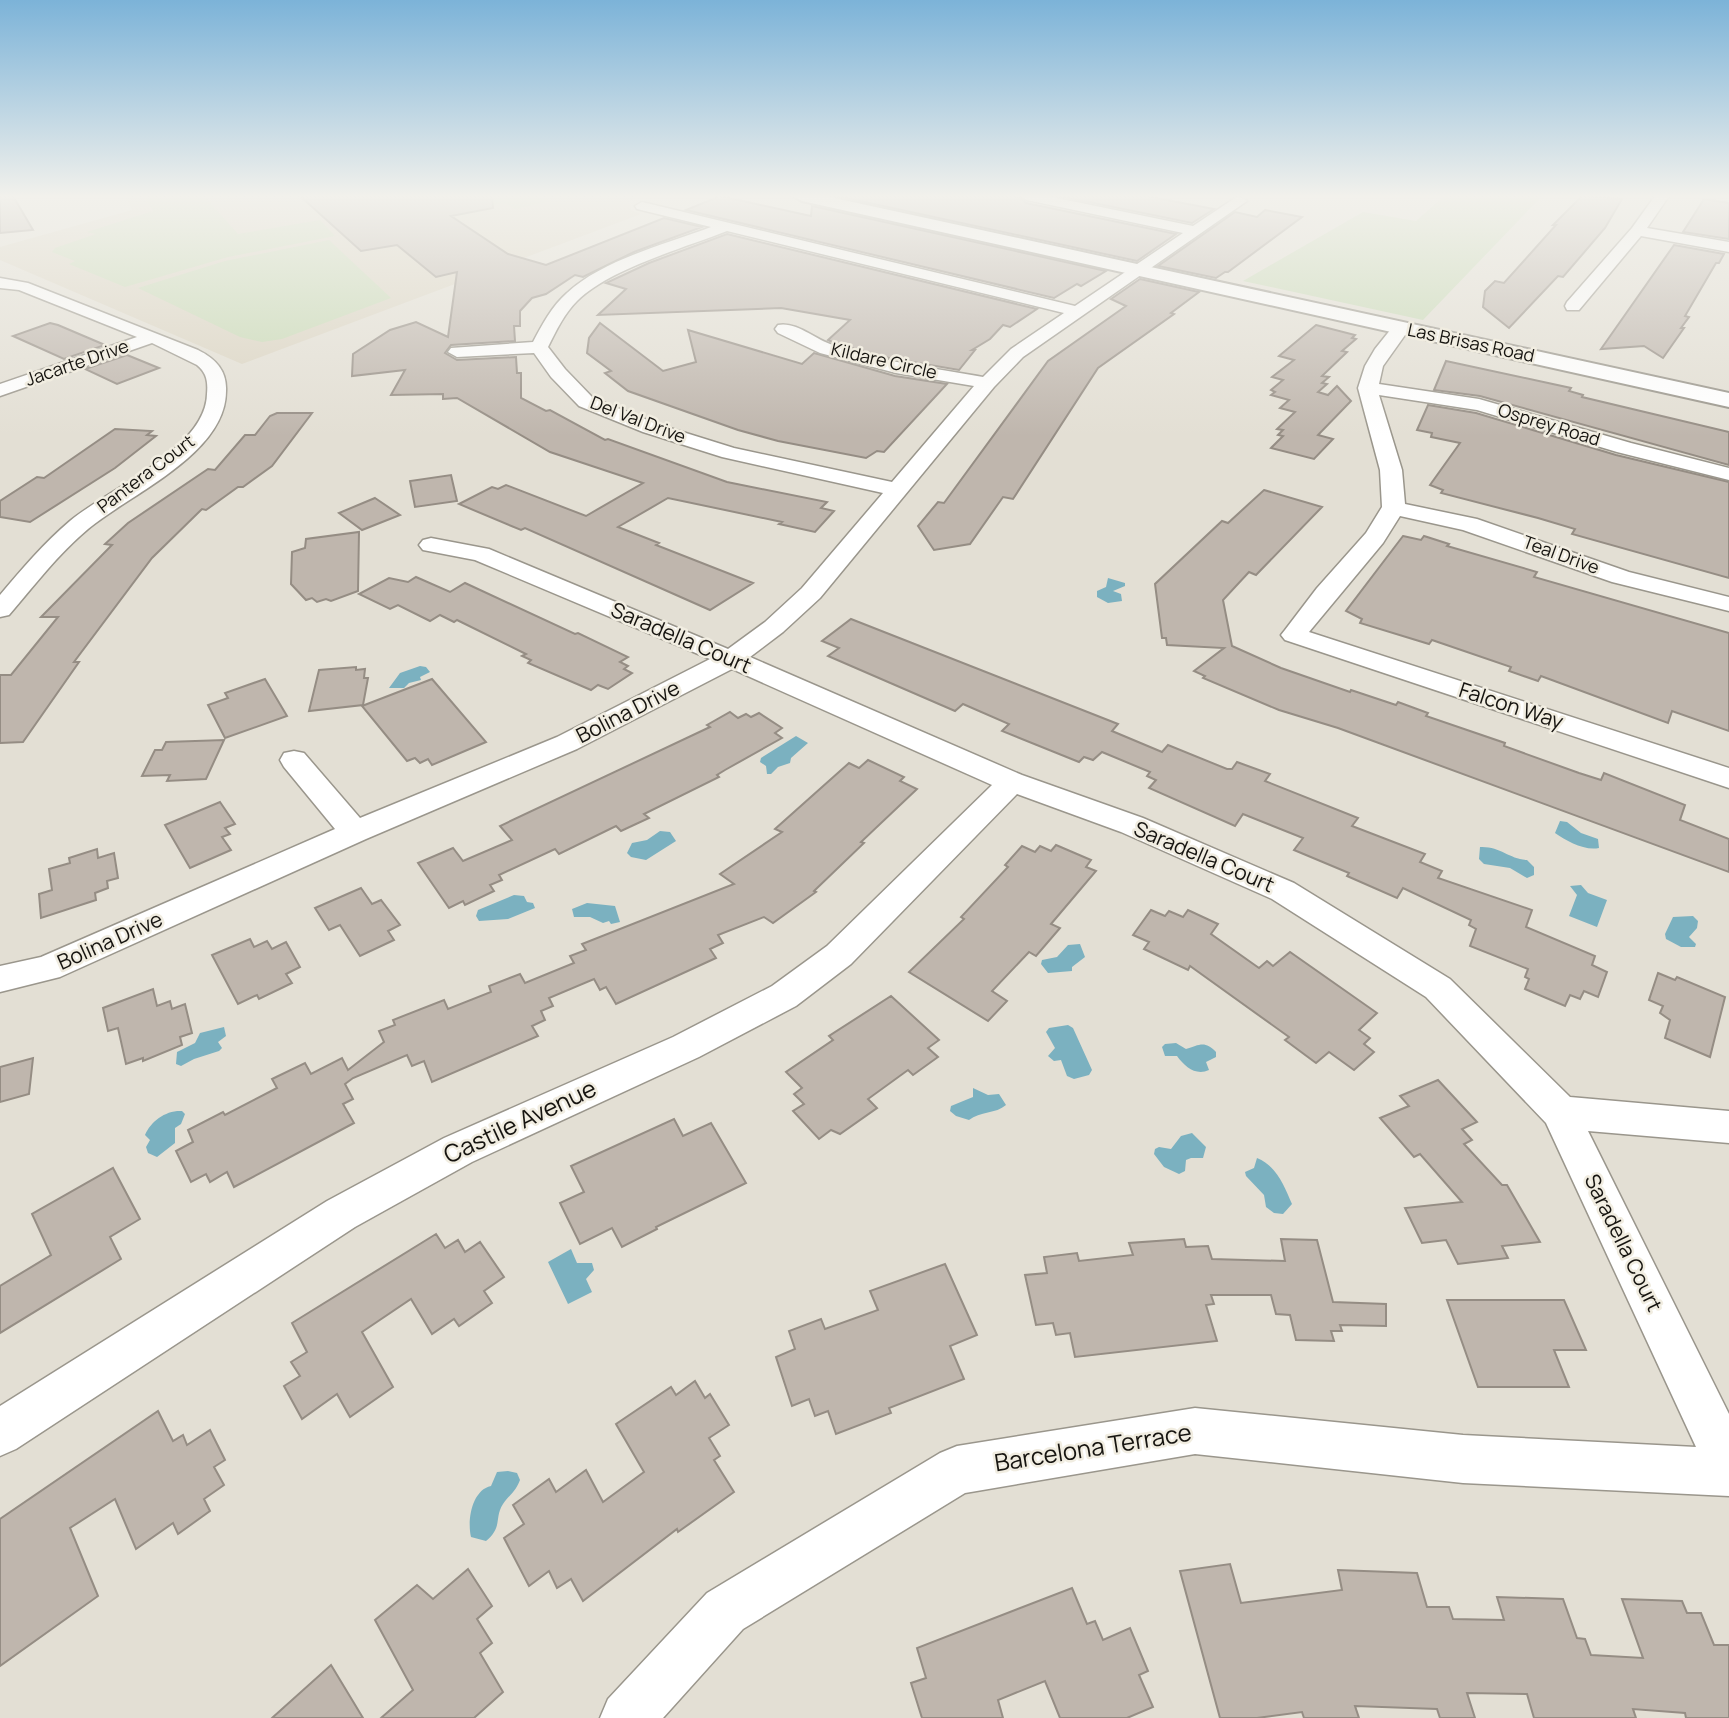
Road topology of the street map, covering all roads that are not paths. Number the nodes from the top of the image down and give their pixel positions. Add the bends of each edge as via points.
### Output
1 (607, 276) edge
2 (930, 276) edge
3 (1130, 276) edge
4 (1168, 276) edge
5 (1598, 276) edge
6 (0, 283) edge
7 (1573, 306) dead end
8 (1076, 311) junction
9 (1401, 328) junction
10 (784, 329) dead end
11 (153, 337) junction
12 (539, 347) junction
13 (457, 352) dead end
14 (987, 383) junction
15 (1368, 388) junction
16 (0, 390) edge
17 (1729, 400) edge
18 (1729, 474) edge
19 (898, 489) junction
20 (1393, 508) junction
21 (431, 545) dead end
22 (1729, 604) edge
23 (0, 610) edge
24 (731, 659) junction
25 (294, 760) dead end
26 (1729, 778) edge
27 (1012, 782) junction
28 (355, 832) junction
29 (0, 979) edge
30 (1560, 1112) junction
31 (1729, 1127) edge
32 (0, 1433) edge
33 (1729, 1465) edge
34 (1729, 1472) edge
35 (627, 1718) edge

1 - 12 street via 575,294
2 - 8 street
3 - 8 street, Bolina Drive
4 - 9 street, Las Brisas Road
5 - 7 street
6 - 11 street, Pantera Court via 22,286
8 - 14 street, Bolina Drive via 1017,353
9 - 15 street via 1373,363
9 - 17 street, Las Brisas Road
10 - 14 street, Kildare Circle via 826,349
11 - 16 street, Jacarte Drive
11 - 23 street, Pantera Court via 205,362 216,375 219,391 203,430 160,468 79,525
12 - 13 street
12 - 19 street, Del Val Drive via 586,402 650,428 729,453
14 - 19 street, Bolina Drive
15 - 18 street, Osprey Road via 1455,399
15 - 20 street via 1387,447 1394,481
19 - 24 street, Bolina Drive via 811,593
20 - 22 street, Teal Drive via 1469,524 1621,577
20 - 26 street, Falcon Way via 1294,635
21 - 24 street, Saradella Court via 481,554
24 - 27 street, Saradella Court
24 - 28 street, Bolina Drive via 567,743
25 - 28 street
27 - 30 street, Saradella Court via 1132,825 1283,891 1438,988
27 - 32 street, Castile Avenue via 839,955 784,996 686,1047 458,1150 341,1214
28 - 29 street, Bolina Drive via 48,968
30 - 31 street
30 - 33 street, Saradella Court
34 - 35 street, Barcelona Terrace via 1463,1459 1195,1431 957,1470 726,1611

